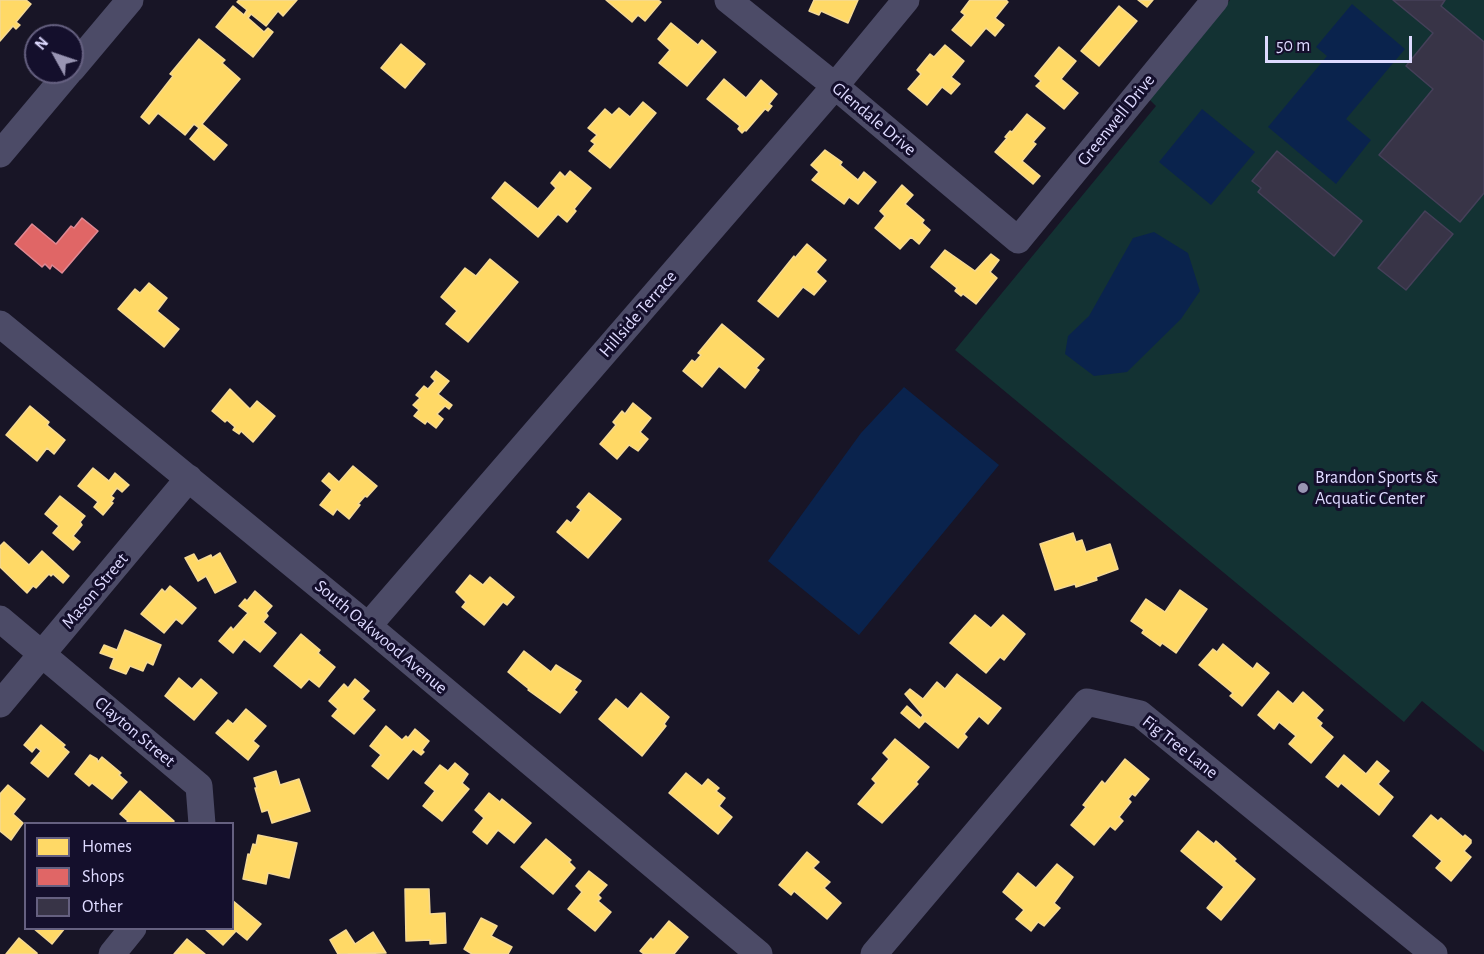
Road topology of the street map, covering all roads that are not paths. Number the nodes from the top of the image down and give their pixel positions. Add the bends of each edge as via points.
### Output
1 (130, 0) edge
2 (729, 0) edge
3 (906, 0) edge
4 (1215, 0) edge
5 (84, 55) edge
6 (59, 84) edge
7 (835, 86) junction
8 (0, 154) edge
9 (1018, 240) joint
10 (0, 324) edge
11 (189, 478) junction
12 (0, 620) edge
13 (368, 626) junction
14 (42, 654) junction
15 (0, 704) edge
16 (202, 822) edge
17 (131, 930) edge
18 (745, 949) edge
19 (112, 954) edge
20 (874, 954) edge
21 (1434, 954) edge

1 - 5 street
2 - 7 street, Glendale Drive
3 - 7 street, Hillside Terrace
4 - 9 street, Greenwell Drive
6 - 8 street
7 - 9 street, Glendale Drive
7 - 13 street, Hillside Terrace
10 - 11 street, South Oakwood Avenue
11 - 13 street, South Oakwood Avenue
11 - 14 street, Mason Street
12 - 14 street, Clayton Street
13 - 18 street, South Oakwood Avenue
14 - 15 street, Mason Street
14 - 16 street, Clayton Street via 199,786
17 - 19 street
20 - 21 street, Fig Tree Lane via 1087,702 1140,714

